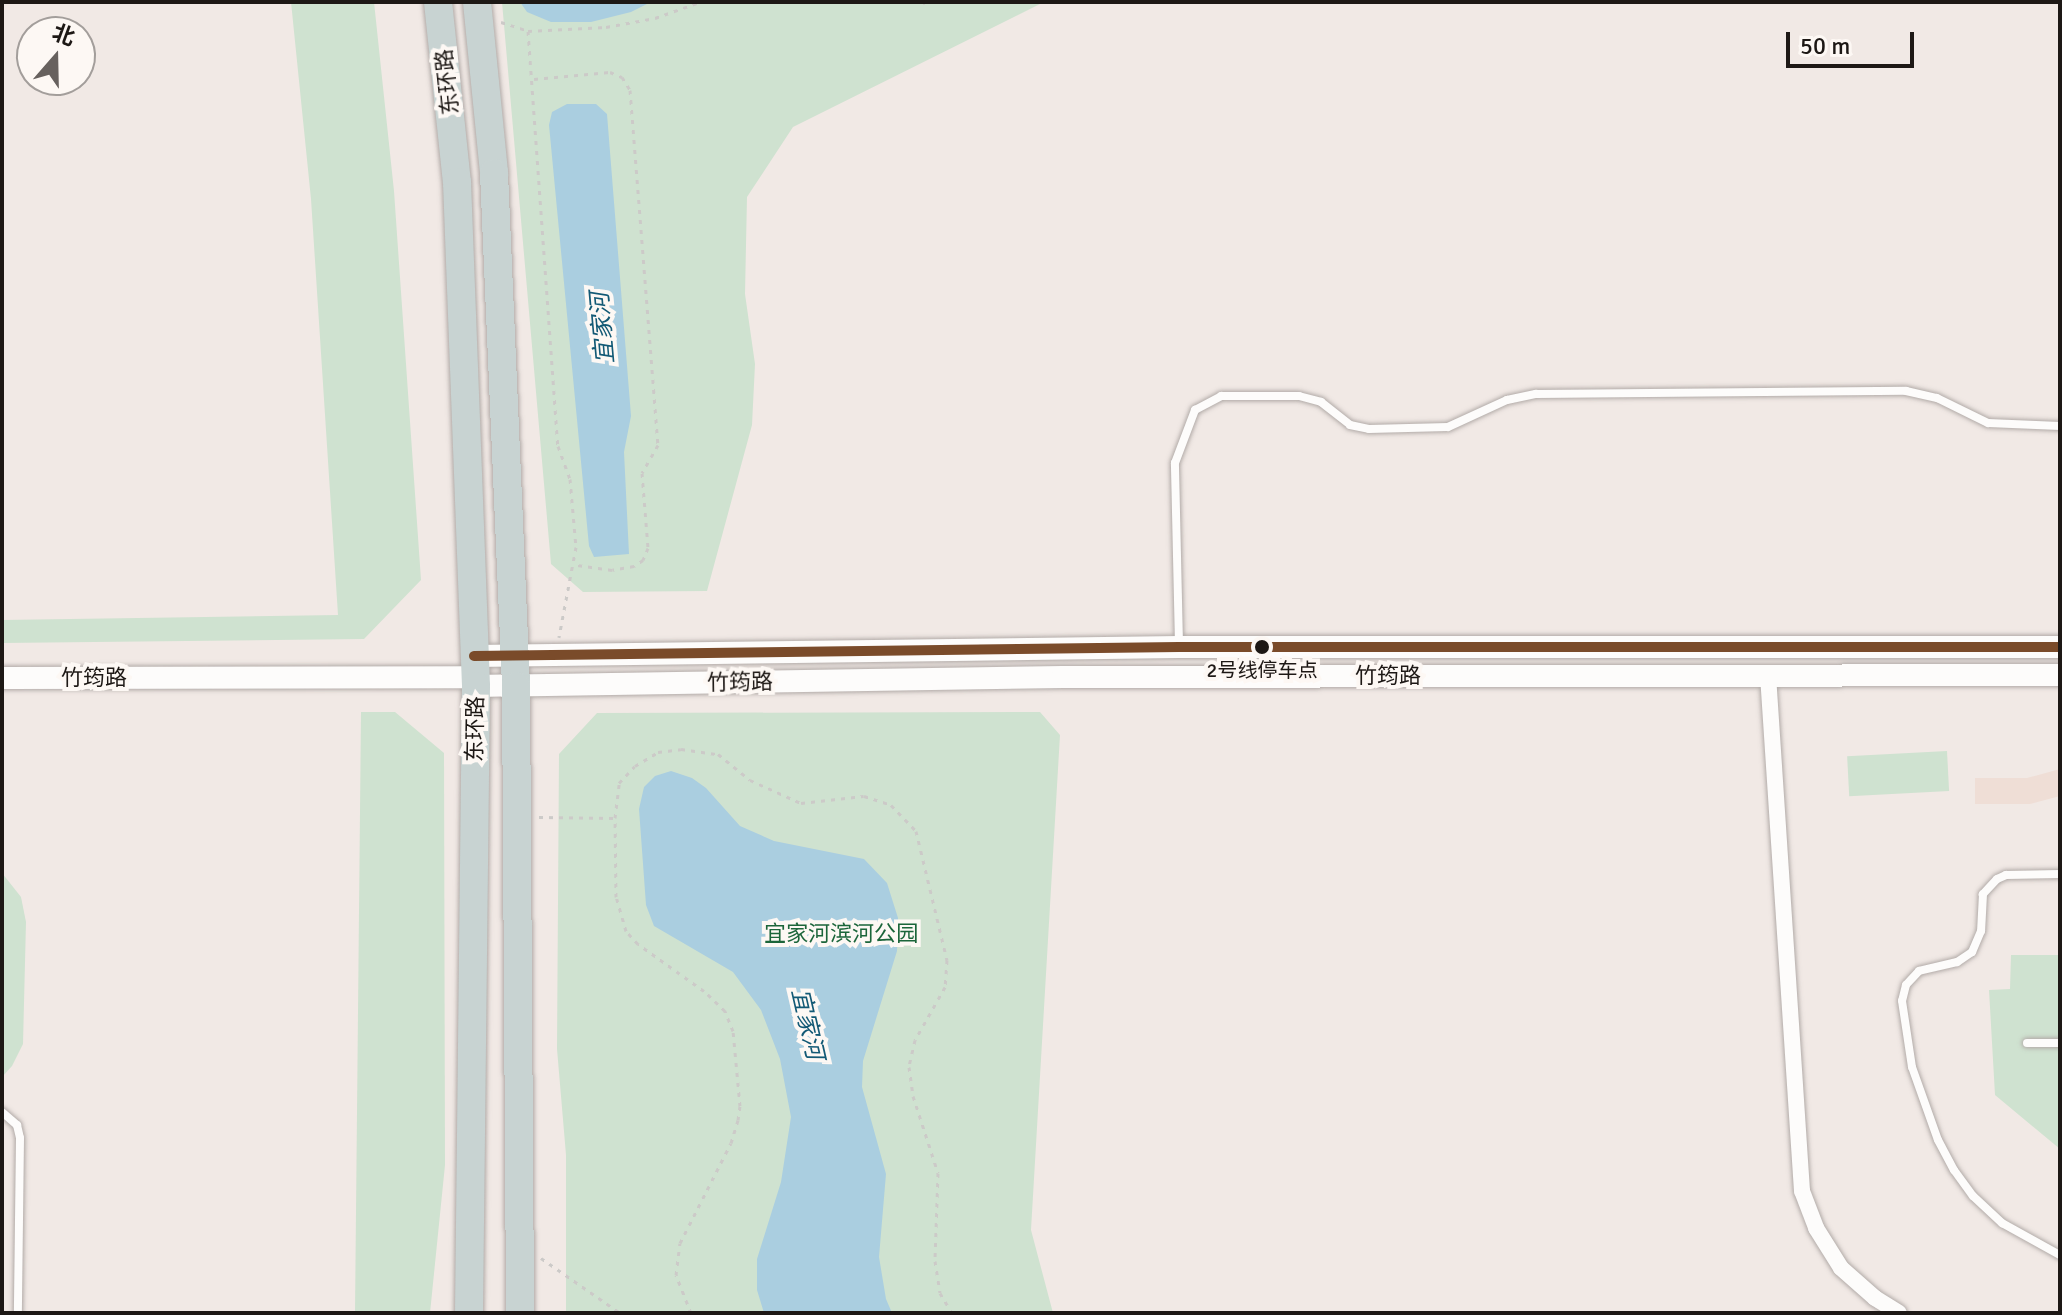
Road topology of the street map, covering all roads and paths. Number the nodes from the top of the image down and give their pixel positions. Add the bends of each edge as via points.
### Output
1 (438, 2) edge
2 (700, 2) edge
3 (478, 8) edge
4 (528, 31) junction
5 (534, 79) junction
6 (2060, 426) edge
7 (575, 565) junction
8 (1179, 647) junction
9 (2060, 647) edge
10 (515, 656) junction
11 (555, 656) junction
12 (475, 673) junction
13 (1768, 675) junction
14 (2060, 675) edge
15 (2, 678) edge
16 (516, 686) junction
17 (518, 817) junction
18 (615, 818) junction
19 (2060, 874) edge
20 (2027, 1043) dead end
21 (2060, 1043) edge
22 (2, 1112) edge
23 (520, 1244) junction
24 (2060, 1255) edge
25 (18, 1313) edge
26 (469, 1313) edge
27 (520, 1313) edge
28 (620, 1313) edge
29 (691, 1313) edge
30 (952, 1313) edge
31 (1899, 1313) edge

1 - 12 highway, 东环路 via 457,182
2 - 4 path via 606,27
3 - 4 path
3 - 10 highway, 东环路 via 494,173
4 - 5 path
5 - 7 path via 558,446 570,479
5 - 7 path via 610,72 622,77 630,90 658,445 642,473 648,548 634,566 612,570
6 - 8 lane via 1988,423 1937,398 1906,391 1536,394 1507,400 1448,427 1369,429 1350,425 1321,402 1299,396 1221,396 1195,410 1175,463
7 - 11 path
8 - 9 main road, 竹筠路
8 - 11 main road, 竹筠路
10 - 11 main road, 竹筠路
10 - 12 main road, 竹筠路
10 - 16 highway, 东环路
12 - 15 main road, 竹筠路
12 - 16 main road, 竹筠路
12 - 26 highway, 东环路
13 - 14 main road, 竹筠路
13 - 16 main road, 竹筠路 via 1078,676
13 - 31 street via 1802,1191 1816,1228 1841,1268
16 - 17 highway, 东环路
17 - 18 path
17 - 23 highway, 东环路
18 - 29 path via 616,897 626,931 704,991 725,1011 733,1031 738,1120 679,1253 676,1275
18 - 30 path via 619,783 635,766 658,752 681,749 718,754 750,780 801,803 864,796 891,805 916,831 947,960 945,987 915,1040 909,1067 938,1173 935,1261 940,1293
19 - 24 lane via 1997,879 1983,894 1981,931 1972,952 1957,962 1919,971 1906,985 1902,1001 1912,1067 1954,1170 2002,1223
20 - 21 lane
22 - 25 lane via 17,1125 20,1138
23 - 27 highway, 东环路
23 - 28 path

